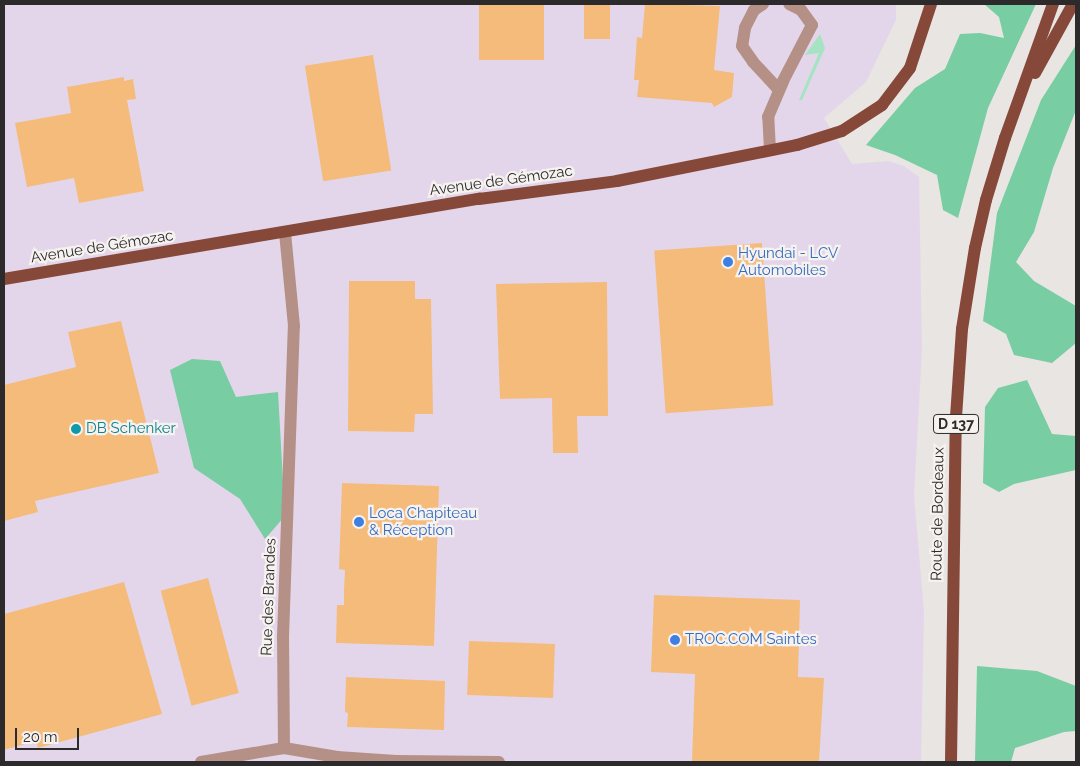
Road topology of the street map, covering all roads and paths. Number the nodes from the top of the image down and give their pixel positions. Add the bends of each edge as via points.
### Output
1 (763, 4) edge
2 (789, 4) edge
3 (931, 4) edge
4 (1053, 4) edge
5 (1073, 4) edge
6 (779, 90) junction
7 (1022, 95) junction
8 (770, 150) junction
9 (285, 232) junction
10 (4, 279) edge
11 (284, 748) junction
12 (221, 761) edge
13 (201, 762) edge
14 (499, 762) edge
15 (951, 762) edge

1 - 6 street via 754,10 745,28 742,46
2 - 6 street via 801,10 812,25
3 - 8 main road, Avenue de Gémozac via 910,68 882,105 842,131 798,146
4 - 7 main road, Route de Bordeaux / D 137
5 - 7 main road, Route de Bordeaux / D 137
6 - 8 street via 768,116
7 - 15 main road, Route de Bordeaux / D 137 via 986,200 961,338 956,427
8 - 9 main road, Avenue de Gémozac via 617,181 471,200
9 - 10 main road, Avenue de Gémozac
9 - 11 street, Rue des Brandes via 294,326 283,637
11 - 12 street
11 - 14 street via 337,757 396,761
12 - 13 street

